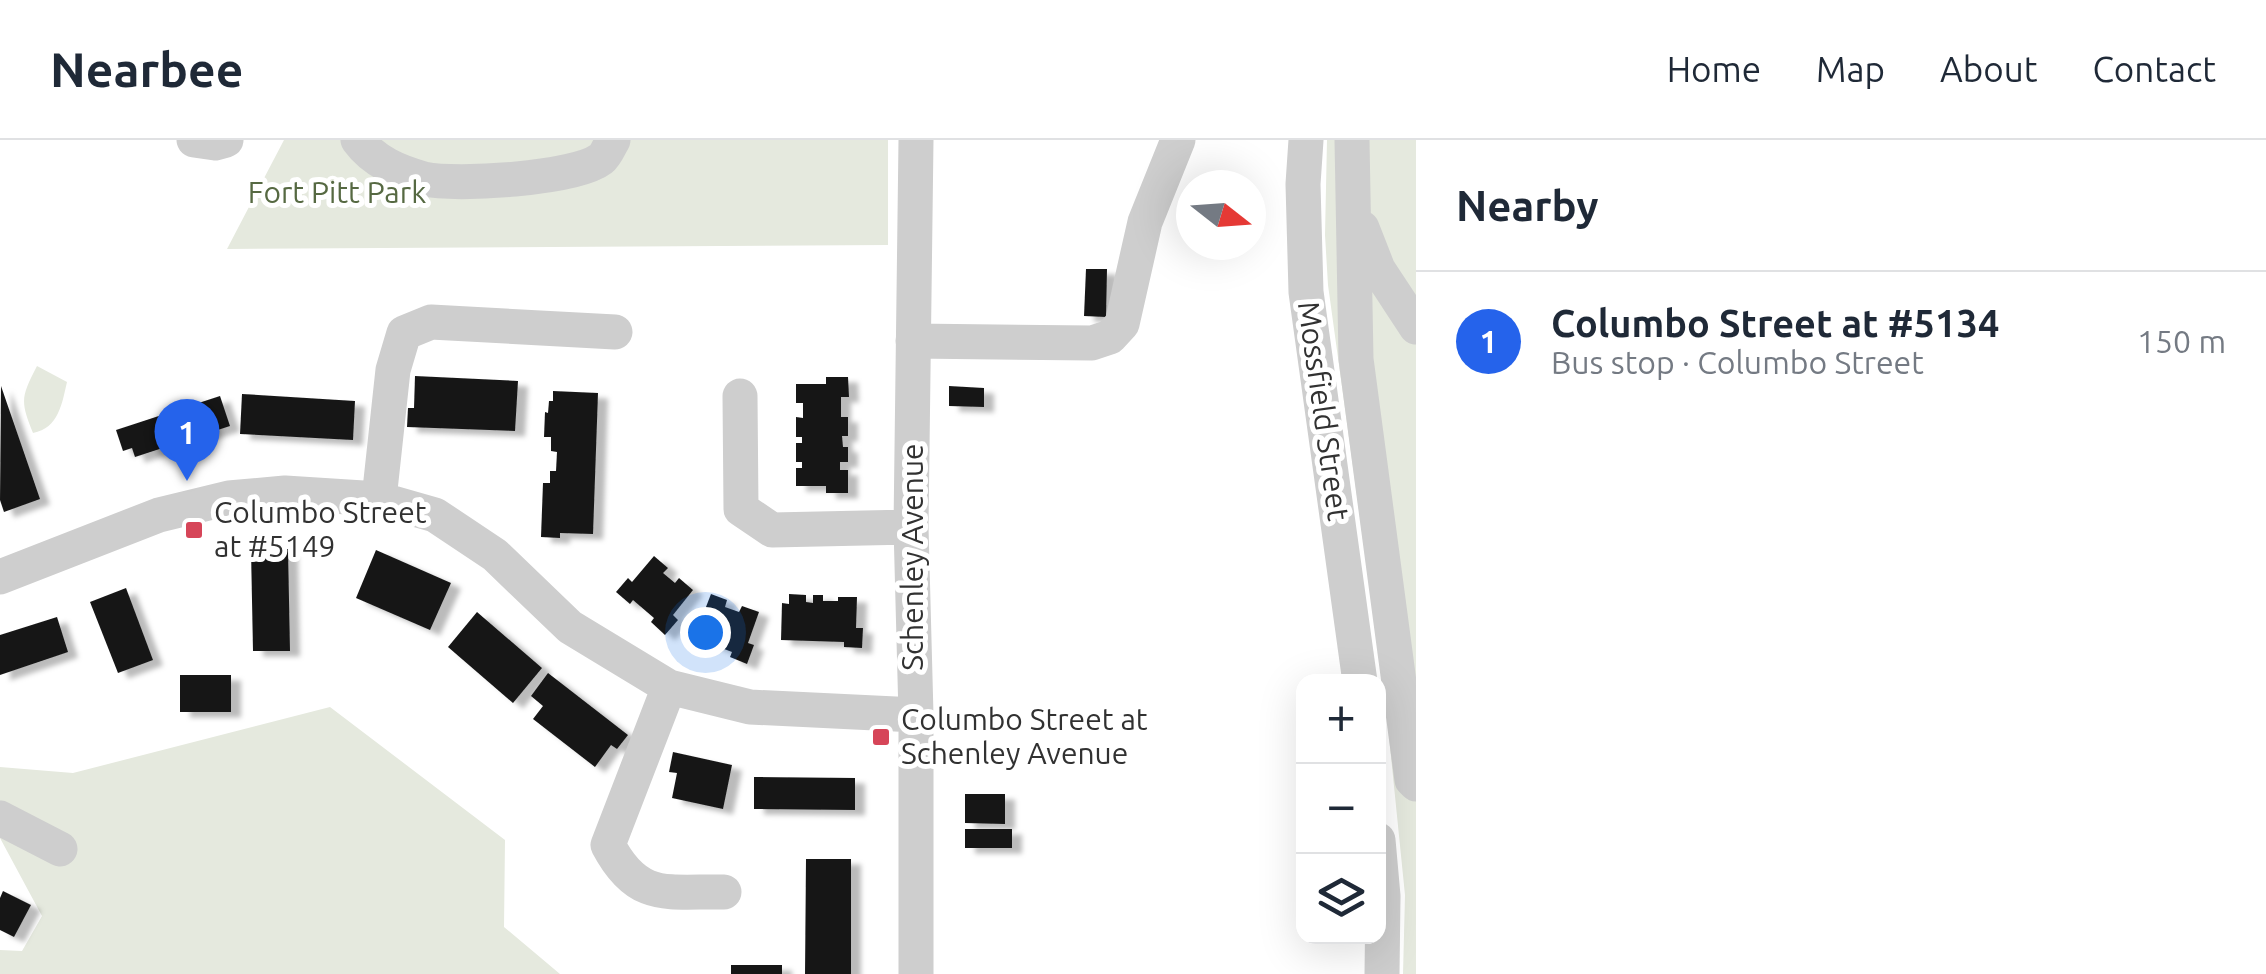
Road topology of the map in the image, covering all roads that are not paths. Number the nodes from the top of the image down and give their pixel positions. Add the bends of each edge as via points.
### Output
1 (194, 140) edge
2 (226, 140) edge
3 (358, 140) edge
4 (613, 140) edge
5 (916, 140) edge
6 (1178, 140) edge
7 (1306, 140) edge
8 (1352, 156) edge
9 (1416, 328) edge
10 (615, 332) dead end
11 (913, 341) junction
12 (740, 396) dead end
13 (379, 499) junction
14 (911, 528) junction
15 (0, 577) edge
16 (1359, 674) edge
17 (669, 687) junction
18 (916, 715) junction
19 (1416, 784) edge
20 (0, 818) edge
21 (60, 849) dead end
22 (1379, 854) edge
23 (724, 892) dead end
24 (916, 974) edge
25 (1382, 974) edge

1 - 2 street
3 - 4 street via 391,168 444,180 576,172 604,158
5 - 11 street, Schenley Avenue
6 - 11 street via 1144,222 1124,319 1115,333 1092,344
7 - 16 street, Mossfield Street via 1306,292
8 - 9 street via 1359,217 1378,270
8 - 19 street via 1356,359
10 - 13 street via 431,322 404,333 393,370
11 - 14 street, Schenley Avenue
12 - 14 street via 741,509 772,530
13 - 15 street via 229,498 159,515
13 - 17 street via 435,516 496,554 570,627
14 - 18 street, Schenley Avenue
17 - 18 street via 750,706
17 - 23 street via 608,845 637,884 657,891
18 - 24 street, Schenley Avenue
20 - 21 street
22 - 25 street

